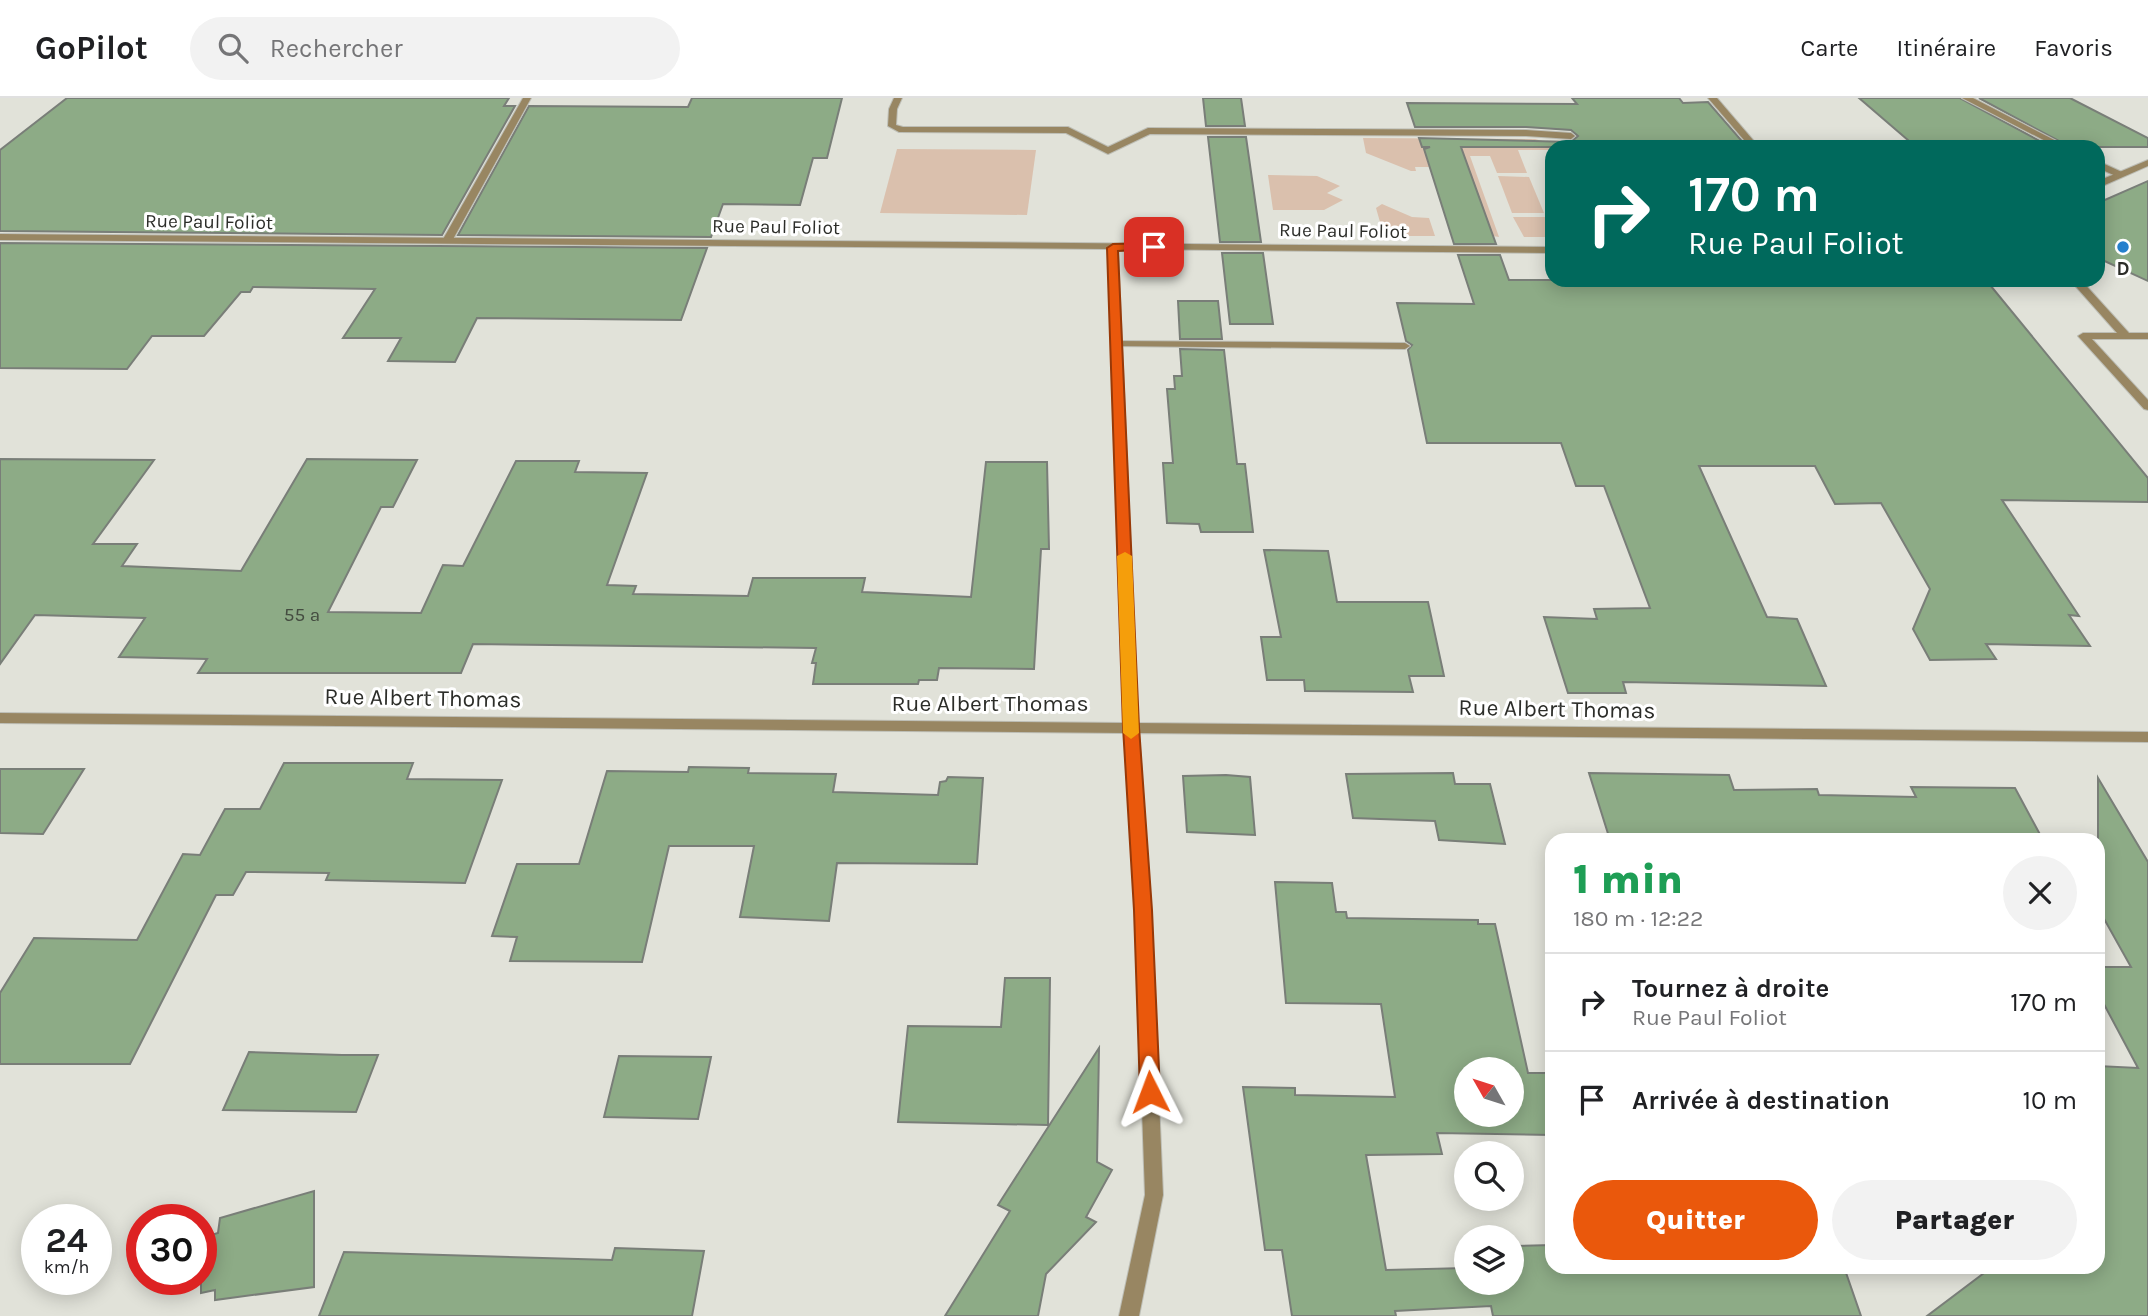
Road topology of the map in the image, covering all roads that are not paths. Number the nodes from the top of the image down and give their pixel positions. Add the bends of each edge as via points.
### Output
1 (527, 98) edge
2 (898, 98) edge
3 (1712, 98) edge
4 (1966, 98) edge
5 (1571, 136) dead end
6 (1749, 140) edge
7 (2049, 140) edge
8 (2148, 163) edge
9 (2105, 167) edge
10 (2121, 175) junction
11 (2105, 182) edge
12 (0, 237) edge
13 (447, 241) junction
14 (1113, 248) junction
15 (1545, 250) edge
16 (2081, 287) edge
17 (2126, 336) junction
18 (2148, 337) edge
19 (1117, 344) junction
20 (1405, 346) dead end
21 (2148, 407) edge
22 (0, 718) edge
23 (1131, 727) junction
24 (2148, 737) edge
25 (1129, 1316) edge

1 - 13 street
2 - 5 street via 892,126 902,130 1068,130 1108,151 1148,131
3 - 6 street
4 - 7 street
8 - 10 street
9 - 10 street
10 - 11 street
12 - 13 street, Rue Paul Foliot
13 - 14 street, Rue Paul Foliot
14 - 15 street, Rue Paul Foliot
14 - 19 street
16 - 17 street
17 - 18 street
17 - 21 street via 2083,336
19 - 20 street
19 - 23 street
22 - 23 street, Rue Albert Thomas
23 - 24 street, Rue Albert Thomas
23 - 25 street via 1154,1195

